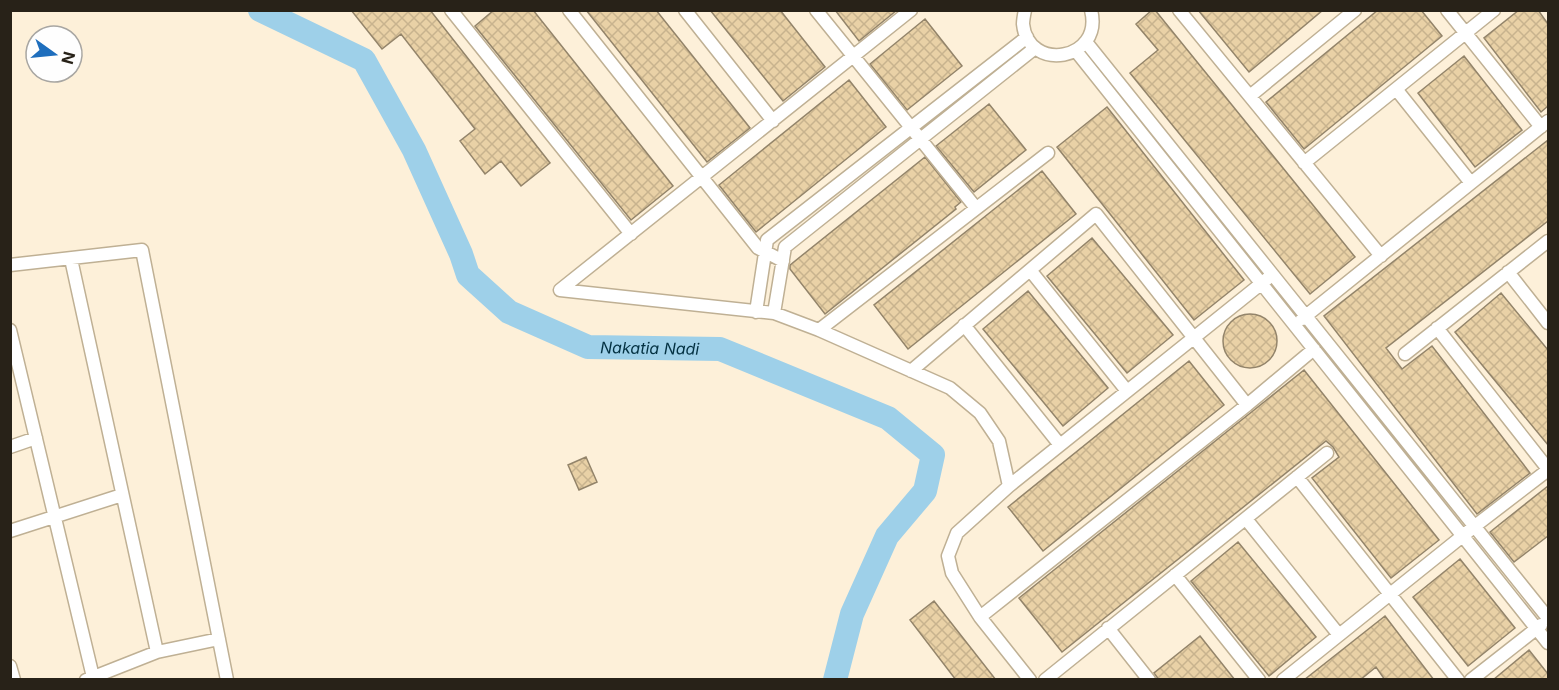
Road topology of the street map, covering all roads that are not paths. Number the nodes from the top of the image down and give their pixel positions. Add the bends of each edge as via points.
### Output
1 (451, 10) edge
2 (569, 10) edge
3 (685, 10) edge
4 (816, 10) edge
5 (911, 10) edge
6 (1025, 10) edge
7 (1091, 10) edge
8 (1179, 10) edge
9 (1355, 10) edge
10 (1447, 10) edge
11 (1494, 10) edge
12 (1466, 33) junction
13 (1027, 37) junction
14 (1086, 42) junction
15 (1035, 48) junction
16 (1076, 51) junction
17 (852, 57) junction
18 (1396, 89) junction
19 (1250, 96) junction
20 (772, 121) junction
21 (1545, 124) edge
22 (910, 128) junction
23 (920, 140) junction
24 (1047, 153) dead end
25 (1304, 163) junction
26 (702, 177) junction
27 (1472, 183) junction
28 (976, 208) junction
29 (631, 234) junction
30 (1548, 241) edge
31 (765, 252) junction
32 (1381, 256) junction
33 (71, 259) junction
34 (783, 261) junction
35 (10, 266) edge
36 (1030, 270) junction
37 (1508, 272) junction
38 (1273, 275) junction
39 (1262, 284) junction
40 (756, 312) junction
41 (774, 314) junction
42 (1306, 316) junction
43 (1548, 323) edge
44 (964, 325) junction
45 (1295, 325) junction
46 (1437, 328) junction
47 (10, 330) edge
48 (819, 330) junction
49 (1194, 338) junction
50 (1314, 349) junction
51 (1405, 354) dead end
52 (911, 370) junction
53 (1127, 391) junction
54 (1247, 405) junction
55 (36, 438) junction
56 (1060, 445) junction
57 (10, 447) edge
58 (1327, 453) dead end
59 (1548, 469) edge
60 (1297, 477) junction
61 (1009, 486) junction
62 (122, 495) junction
63 (55, 518) junction
64 (1245, 519) junction
65 (1475, 526) junction
66 (10, 531) edge
67 (1463, 536) junction
68 (1175, 575) junction
69 (1390, 594) junction
70 (980, 617) junction
71 (1548, 619) edge
72 (1108, 628) junction
73 (1537, 628) junction
74 (1339, 635) junction
75 (219, 639) junction
76 (1548, 643) edge
77 (157, 652) junction
78 (10, 666) edge
79 (90, 678) edge
80 (14, 680) edge
81 (227, 680) edge
82 (1030, 680) edge
83 (1045, 680) edge
84 (1149, 680) edge
85 (1258, 680) edge
86 (1282, 680) edge
87 (1458, 680) edge
88 (1471, 680) edge

1 - 29 street
2 - 26 street
3 - 20 street
4 - 17 street
5 - 17 street
6 - 13 street via 1023,24
7 - 14 street via 1091,33
8 - 19 street
9 - 19 street
10 - 12 street
11 - 12 street
12 - 18 street
12 - 21 street
13 - 15 street
13 - 22 street
14 - 16 street
14 - 38 street
15 - 16 street via 1047,55 1060,56
15 - 23 street
16 - 39 street
17 - 20 street
17 - 22 street
18 - 25 street
18 - 27 street
19 - 25 street
20 - 26 street
21 - 27 street
22 - 23 street
22 - 31 street via 767,240
23 - 28 street
23 - 34 street via 785,247
24 - 28 street
25 - 32 street
26 - 29 street
26 - 31 street
27 - 32 street
28 - 48 street
29 - 40 street via 560,290
30 - 37 street
31 - 34 street
31 - 40 street
32 - 42 street
33 - 35 street
33 - 62 street
33 - 75 street via 142,250
34 - 41 street
36 - 44 street
36 - 49 street via 1096,214
36 - 53 street
37 - 43 street
37 - 46 street
38 - 39 street
38 - 42 street
39 - 45 street
39 - 49 street
40 - 41 street
41 - 48 street
42 - 45 street
42 - 65 street
44 - 52 street
44 - 56 street
45 - 50 street
46 - 51 street
46 - 59 street
47 - 55 street
48 - 52 street
49 - 53 street
49 - 54 street
50 - 54 street
50 - 67 street
52 - 61 street via 950,388 980,413 999,441
53 - 56 street
54 - 70 street
55 - 57 street
55 - 63 street
56 - 61 street
58 - 60 street
59 - 65 street
60 - 64 street
60 - 69 street
61 - 70 street via 957,532 948,556 952,573
62 - 63 street
62 - 77 street
63 - 66 street
63 - 79 street
64 - 68 street
64 - 74 street
65 - 67 street
65 - 71 street
67 - 69 street
67 - 73 street
68 - 72 street
68 - 85 street
69 - 74 street
69 - 87 street
70 - 82 street
71 - 73 street
72 - 83 street
72 - 84 street
73 - 76 street
73 - 88 street
74 - 86 street
75 - 77 street
75 - 81 street
77 - 79 street
78 - 80 street

